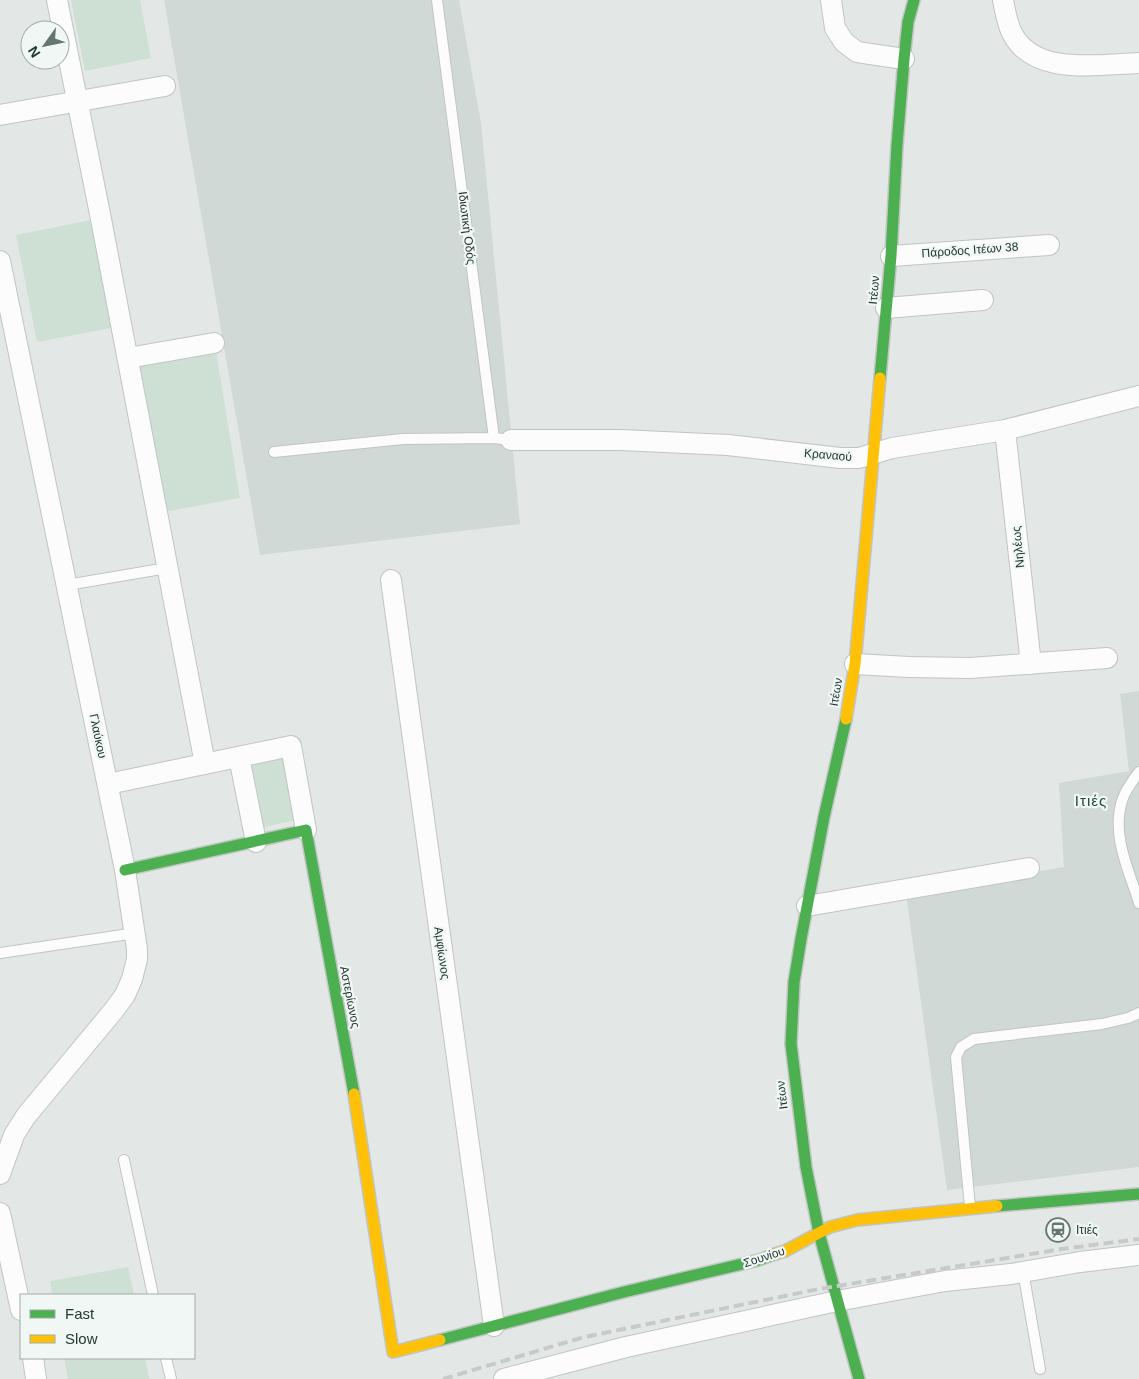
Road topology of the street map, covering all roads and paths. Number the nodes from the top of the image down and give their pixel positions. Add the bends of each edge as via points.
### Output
1 (57, 0) edge
2 (437, 0) edge
3 (831, 0) edge
4 (914, 0) edge
5 (1003, 0) edge
6 (904, 59) junction
7 (1139, 64) edge
8 (165, 86) dead end
9 (77, 101) junction
10 (0, 115) edge
11 (1049, 245) dead end
12 (891, 256) junction
13 (0, 261) edge
14 (983, 300) dead end
15 (886, 308) junction
16 (214, 343) dead end
17 (128, 358) junction
18 (1139, 396) edge
19 (1005, 430) junction
20 (503, 439) junction
21 (274, 452) dead end
22 (874, 454) junction
23 (167, 568) junction
24 (391, 580) dead end
25 (67, 585) junction
26 (1107, 658) dead end
27 (855, 664) junction
28 (1031, 664) junction
29 (239, 757) junction
30 (205, 764) junction
31 (1139, 772) edge
32 (108, 784) junction
33 (306, 830) junction
34 (256, 842) junction
35 (1028, 868) dead end
36 (125, 870) junction
37 (1139, 903) edge
38 (807, 906) junction
39 (136, 933) junction
40 (0, 953) edge
41 (1139, 1013) edge
42 (124, 1160) dead end
43 (0, 1174) edge
44 (1139, 1194) edge
45 (970, 1208) junction
46 (0, 1212) edge
47 (819, 1232) junction
48 (1139, 1255) edge
49 (1024, 1271) junction
50 (153, 1294) edge
51 (837, 1301) junction
52 (20, 1305) edge
53 (494, 1326) junction
54 (393, 1352) joint
55 (33, 1359) edge
56 (166, 1359) edge
57 (1040, 1369) dead end
58 (36, 1379) edge
59 (171, 1379) edge
60 (504, 1379) edge
61 (859, 1379) edge

1 - 9 street
2 - 20 lane, Ιδιωτική Οδός
3 - 6 street via 834,28 844,42 857,52
4 - 6 street, Ιτέων
5 - 7 street via 1019,44 1042,60 1079,65
6 - 12 street, Ιτέων
8 - 9 street
9 - 10 street
9 - 17 street
11 - 12 street, Πάροδος Ιτέων 38
12 - 15 street, Ιτέων
13 - 25 street, Γλαύκου
14 - 15 street
15 - 22 street, Ιτέων
16 - 17 street
17 - 23 street
18 - 19 street, Κραναού
19 - 22 street, Κραναού via 892,448
19 - 28 street, Νηλέως
20 - 21 lane via 403,439
20 - 22 street, Κραναού via 728,445 840,458
22 - 27 street, Ιτέων
23 - 25 lane
23 - 30 street
24 - 53 street, Αμφίωνος
25 - 32 street, Γλαύκου
26 - 28 street
27 - 28 street via 970,668
27 - 38 street, Ιτέων
29 - 30 street
29 - 33 street via 291,746
29 - 34 street
30 - 32 street
31 - 37 lane via 1123,797 1118,816 1120,839
32 - 36 street, Γλαύκου
33 - 34 street
33 - 54 street, Αστερίωνος via 352,1083
34 - 36 street
35 - 38 street
36 - 39 street, Γλαύκου
38 - 47 street, Ιτέων via 794,982 791,1044 806,1167
39 - 40 lane
39 - 43 street, Γλαύκου via 137,959 125,995 26,1116 14,1135
41 - 45 lane via 1102,1024 974,1039 961,1047 956,1057
42 - 50 lane
44 - 45 street, Σουνίου
45 - 47 street, Σουνίου via 857,1220
46 - 52 street
47 - 51 street, Ιτέων
47 - 53 street, Σουνίου via 785,1251 759,1260
48 - 49 street
49 - 51 street via 945,1281
49 - 57 lane
51 - 60 street via 626,1347
51 - 61 street, Ιτέων
53 - 54 street, Σουνίου
55 - 58 street
56 - 59 lane

